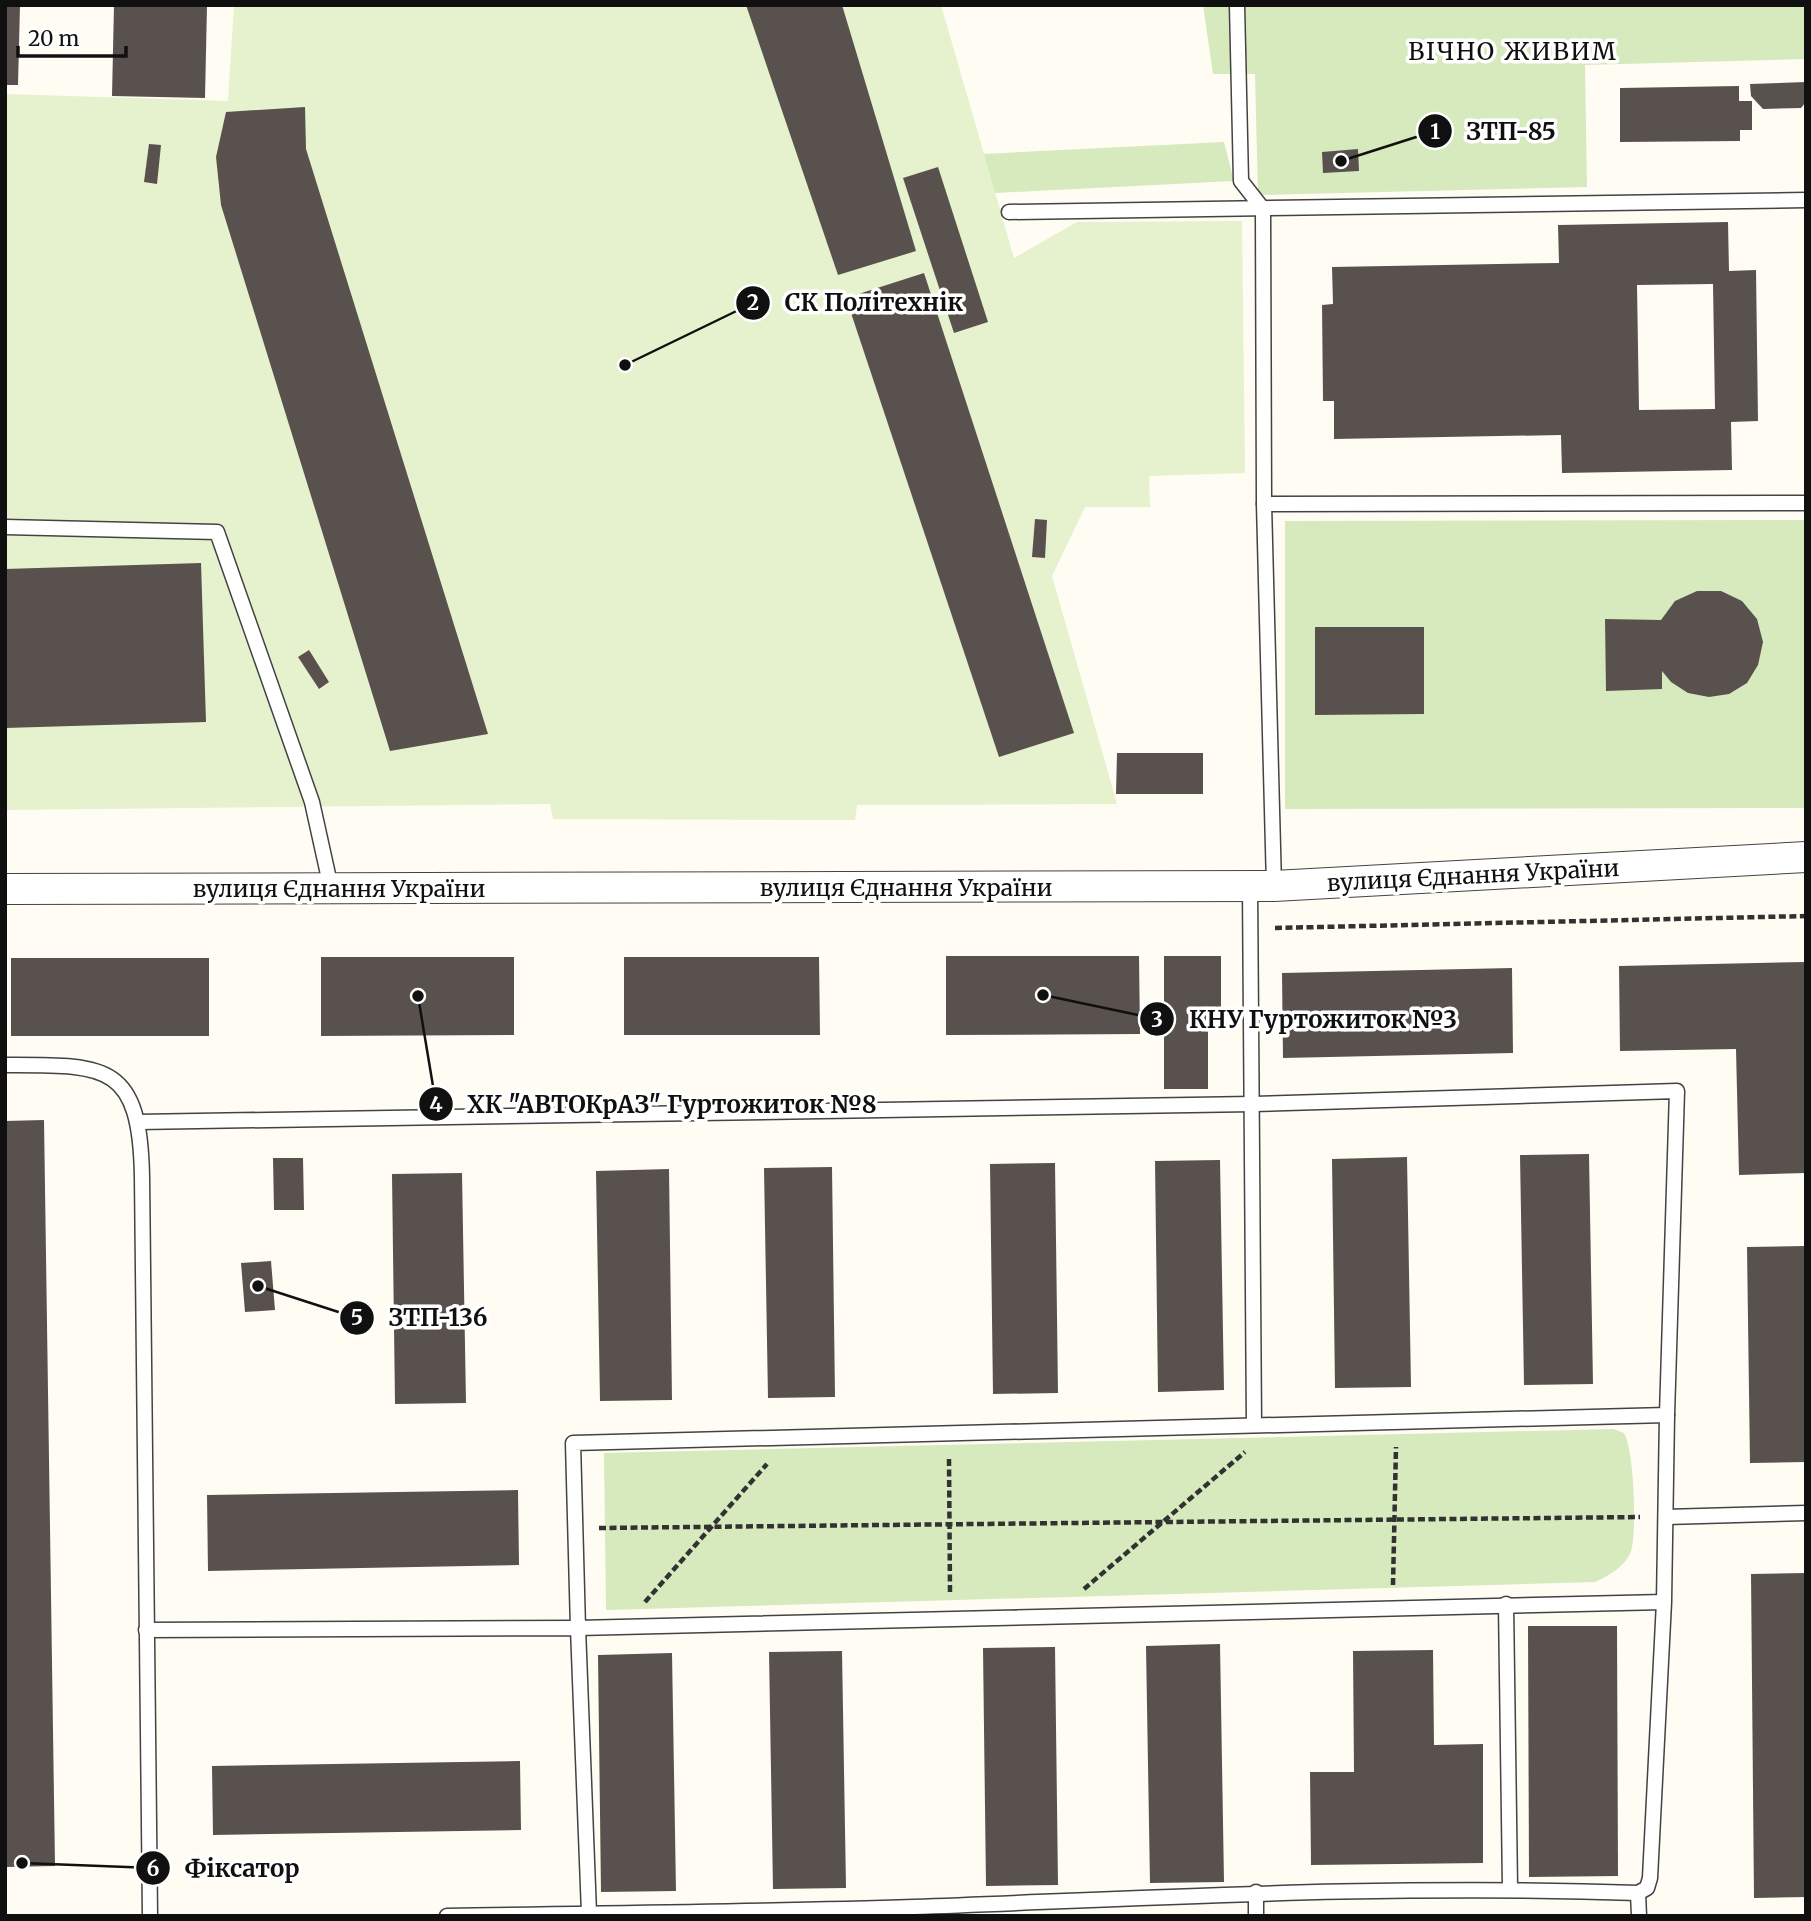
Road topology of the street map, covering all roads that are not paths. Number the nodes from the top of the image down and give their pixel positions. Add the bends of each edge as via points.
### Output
1 (1237, 5) edge
2 (1806, 200) edge
3 (1263, 208) junction
4 (1009, 212) dead end
5 (1806, 503) edge
6 (1264, 504) junction
7 (5, 527) edge
8 (1806, 857) edge
9 (1262, 886) junction
10 (331, 888) junction
11 (5, 889) edge
12 (5, 1065) edge
13 (1253, 1104) junction
14 (138, 1122) junction
15 (1667, 1415) junction
16 (1254, 1425) junction
17 (1806, 1513) edge
18 (1666, 1517) junction
19 (1664, 1602) junction
20 (1506, 1604) junction
21 (578, 1628) junction
22 (146, 1630) junction
23 (1510, 1888) junction
24 (1256, 1892) junction
25 (1638, 1893) junction
26 (911, 1911) edge
27 (589, 1913) junction
28 (150, 1916) edge
29 (447, 1916) edge
30 (1256, 1916) edge
31 (1639, 1916) edge

1 - 3 lane via 1241,181
2 - 3 lane
3 - 4 lane
3 - 6 lane
5 - 6 lane
6 - 9 lane
7 - 10 lane via 217,532 312,802
8 - 9 street, вулиця Єднання України
9 - 10 street, вулиця Єднання України
9 - 13 lane via 1252,928
10 - 11 street, вулиця Єднання України
12 - 14 lane via 94,1068 123,1086
13 - 14 lane
13 - 15 lane via 1677,1091
13 - 16 lane
14 - 22 lane
15 - 16 lane
15 - 18 lane
16 - 21 lane via 573,1443
17 - 18 lane
18 - 19 lane
19 - 20 lane
19 - 25 lane via 1650,1878 1647,1888
20 - 21 lane
20 - 23 lane
21 - 22 lane
21 - 27 lane
22 - 28 lane
23 - 24 lane
23 - 25 lane
24 - 26 lane
24 - 30 lane
25 - 31 lane
26 - 27 lane
27 - 29 lane

